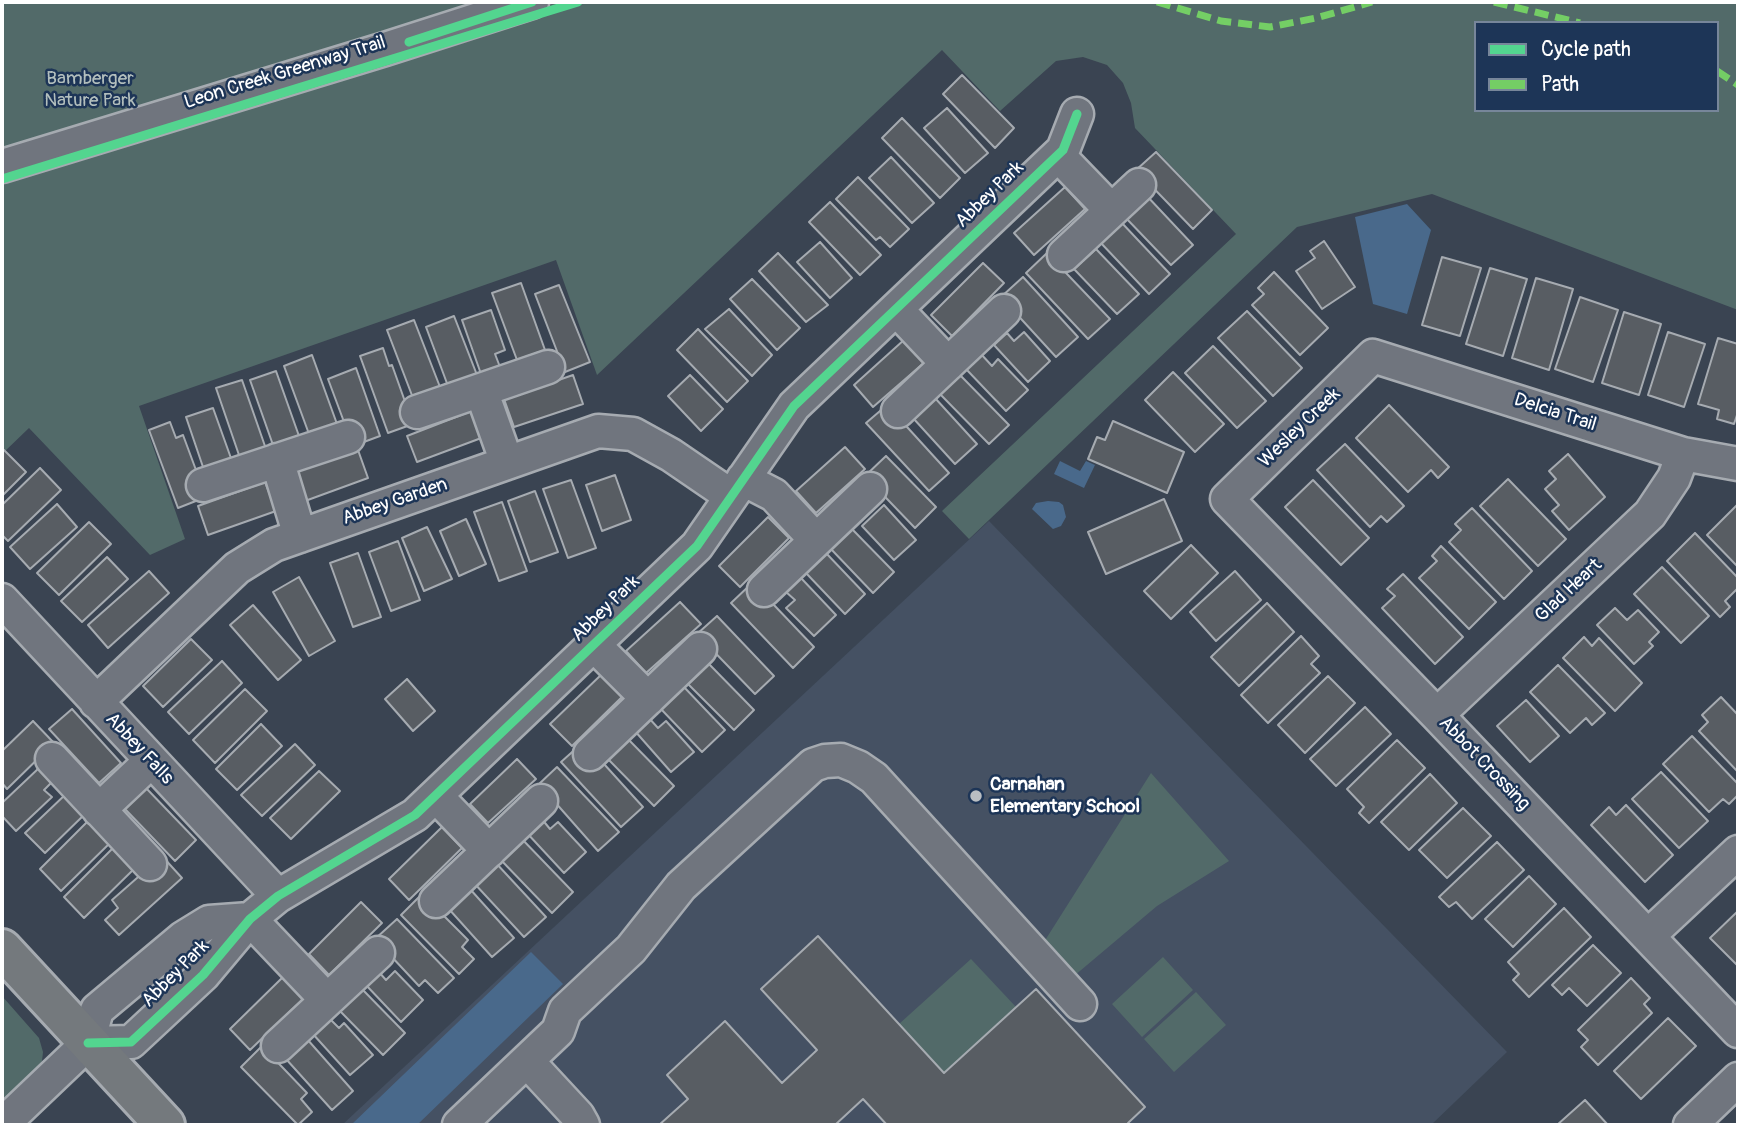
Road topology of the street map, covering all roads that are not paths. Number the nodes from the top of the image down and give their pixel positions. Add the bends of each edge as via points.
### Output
1 (532, 2) edge
2 (1077, 114) dead end
3 (1058, 155) junction
4 (2, 166) edge
5 (1139, 185) dead end
6 (1111, 210) junction
7 (1064, 255) dead end
8 (896, 309) junction
9 (1004, 311) dead end
10 (1373, 356) joint
11 (948, 364) junction
12 (548, 366) dead end
13 (481, 390) junction
14 (898, 411) dead end
15 (417, 412) dead end
16 (348, 437) dead end
17 (1683, 454) junction
18 (277, 460) junction
19 (507, 463) junction
20 (1738, 464) edge
21 (203, 485) dead end
22 (737, 487) junction
23 (870, 489) dead end
24 (1227, 499) joint
25 (300, 536) junction
26 (816, 540) junction
27 (764, 590) dead end
28 (2, 600) edge
29 (594, 645) junction
30 (700, 649) dead end
31 (648, 699) junction
32 (96, 702) junction
33 (1437, 715) junction
34 (590, 754) dead end
35 (52, 759) dead end
36 (151, 761) junction
37 (436, 796) junction
38 (541, 801) dead end
39 (99, 810) junction
40 (488, 851) junction
41 (1738, 852) edge
42 (150, 864) dead end
43 (278, 896) junction
44 (436, 901) dead end
45 (250, 919) junction
46 (1648, 936) junction
47 (2, 949) edge
48 (378, 953) dead end
49 (151, 965) junction
50 (180, 996) junction
51 (327, 1000) junction
52 (1080, 1004) dead end
53 (1738, 1031) edge
54 (88, 1044) junction
55 (278, 1046) dead end
56 (527, 1061) junction
57 (1738, 1079) edge
58 (2, 1125) edge
59 (165, 1125) edge
60 (458, 1125) edge
61 (583, 1125) edge
62 (1690, 1125) edge

1 - 4 street
2 - 3 street, Abbey Park
3 - 6 street
3 - 8 street, Abbey Park
5 - 6 street
6 - 7 street
8 - 11 street
8 - 22 street, Abbey Park via 794,406
9 - 11 street
10 - 17 street, Delcia Trail
10 - 24 street, Wesley Creek
11 - 14 street
12 - 13 street
13 - 15 street
13 - 19 street
16 - 18 street
17 - 20 street, Delcia Trail
17 - 33 street, Glad Heart via 1674,478 1650,514
18 - 21 street
18 - 25 street
19 - 22 street, Abbey Garden via 598,430 633,435
19 - 25 street, Abbey Garden
22 - 26 street, Abbey Garden via 774,495
22 - 29 street, Abbey Park via 697,546
23 - 26 street
24 - 33 street, Abbot Crossing
25 - 32 street, Abbey Garden via 274,545 237,568
26 - 27 street
28 - 32 street, Abbey Falls
29 - 31 street
29 - 37 street, Abbey Park
30 - 31 street
31 - 34 street
32 - 36 street, Abbey Falls
33 - 46 street, Abbot Crossing
35 - 39 street
36 - 39 street
36 - 43 street, Abbey Falls
37 - 40 street
37 - 43 street, Abbey Park via 415,815
38 - 40 street
39 - 42 street
40 - 44 street
41 - 46 street
43 - 45 street, Abbey Park
45 - 49 street, Abbey Park via 209,922
45 - 50 street, Abbey Park
45 - 51 street
46 - 53 street, Abbot Crossing
47 - 54 main road
48 - 51 street
49 - 50 street
49 - 54 street, Abbey Park via 97,1010
50 - 54 street, Abbey Park via 131,1042
51 - 55 street
52 - 56 street via 874,778 841,760 825,761 813,765 681,886 631,949 565,1011 558,1031
54 - 58 street
54 - 59 main road
56 - 60 street
56 - 61 street
57 - 62 street

